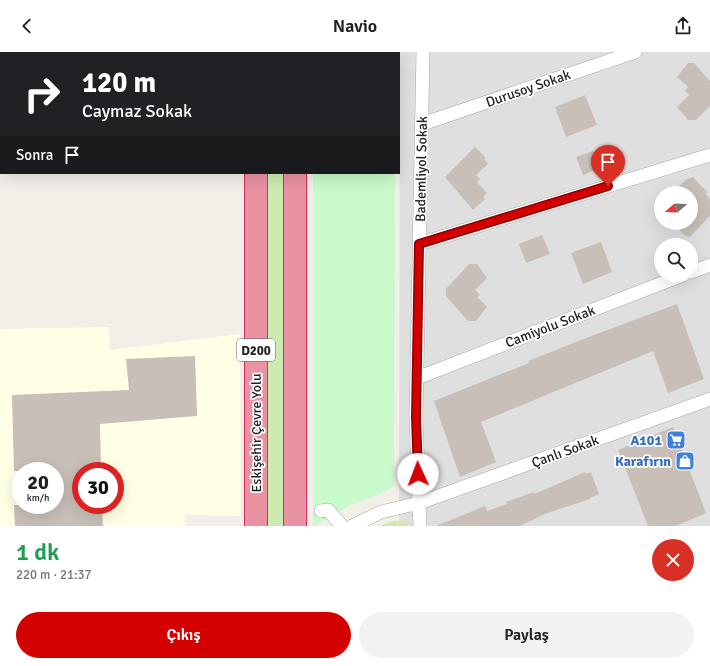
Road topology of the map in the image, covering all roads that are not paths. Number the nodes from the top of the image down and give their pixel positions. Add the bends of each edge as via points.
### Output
1 (423, 52) edge
2 (635, 52) edge
3 (422, 124) junction
4 (710, 155) edge
5 (256, 174) edge
6 (295, 174) edge
7 (419, 244) junction
8 (710, 264) edge
9 (698, 269) edge
10 (665, 282) edge
11 (417, 378) junction
12 (710, 399) edge
13 (419, 503) junction
14 (321, 511) dead end
15 (256, 526) edge
16 (295, 526) edge
17 (342, 526) edge
18 (352, 526) edge
19 (420, 526) edge

1 - 3 street, Bademliyol Sokak
2 - 3 street, Durusoy Sokak
3 - 7 street, Bademliyol Sokak
4 - 7 street
5 - 15 highway, Eskişehir Çevre Yolu / D200
6 - 16 highway, D200
7 - 11 street, Bademliyol Sokak
8 - 9 street
10 - 11 street, Camiyolu Sokak
11 - 13 street, Bademliyol Sokak
12 - 13 street, Çanlı Sokak
13 - 18 street via 381,512
13 - 19 street, Bademliyol Sokak
14 - 17 street via 328,510

